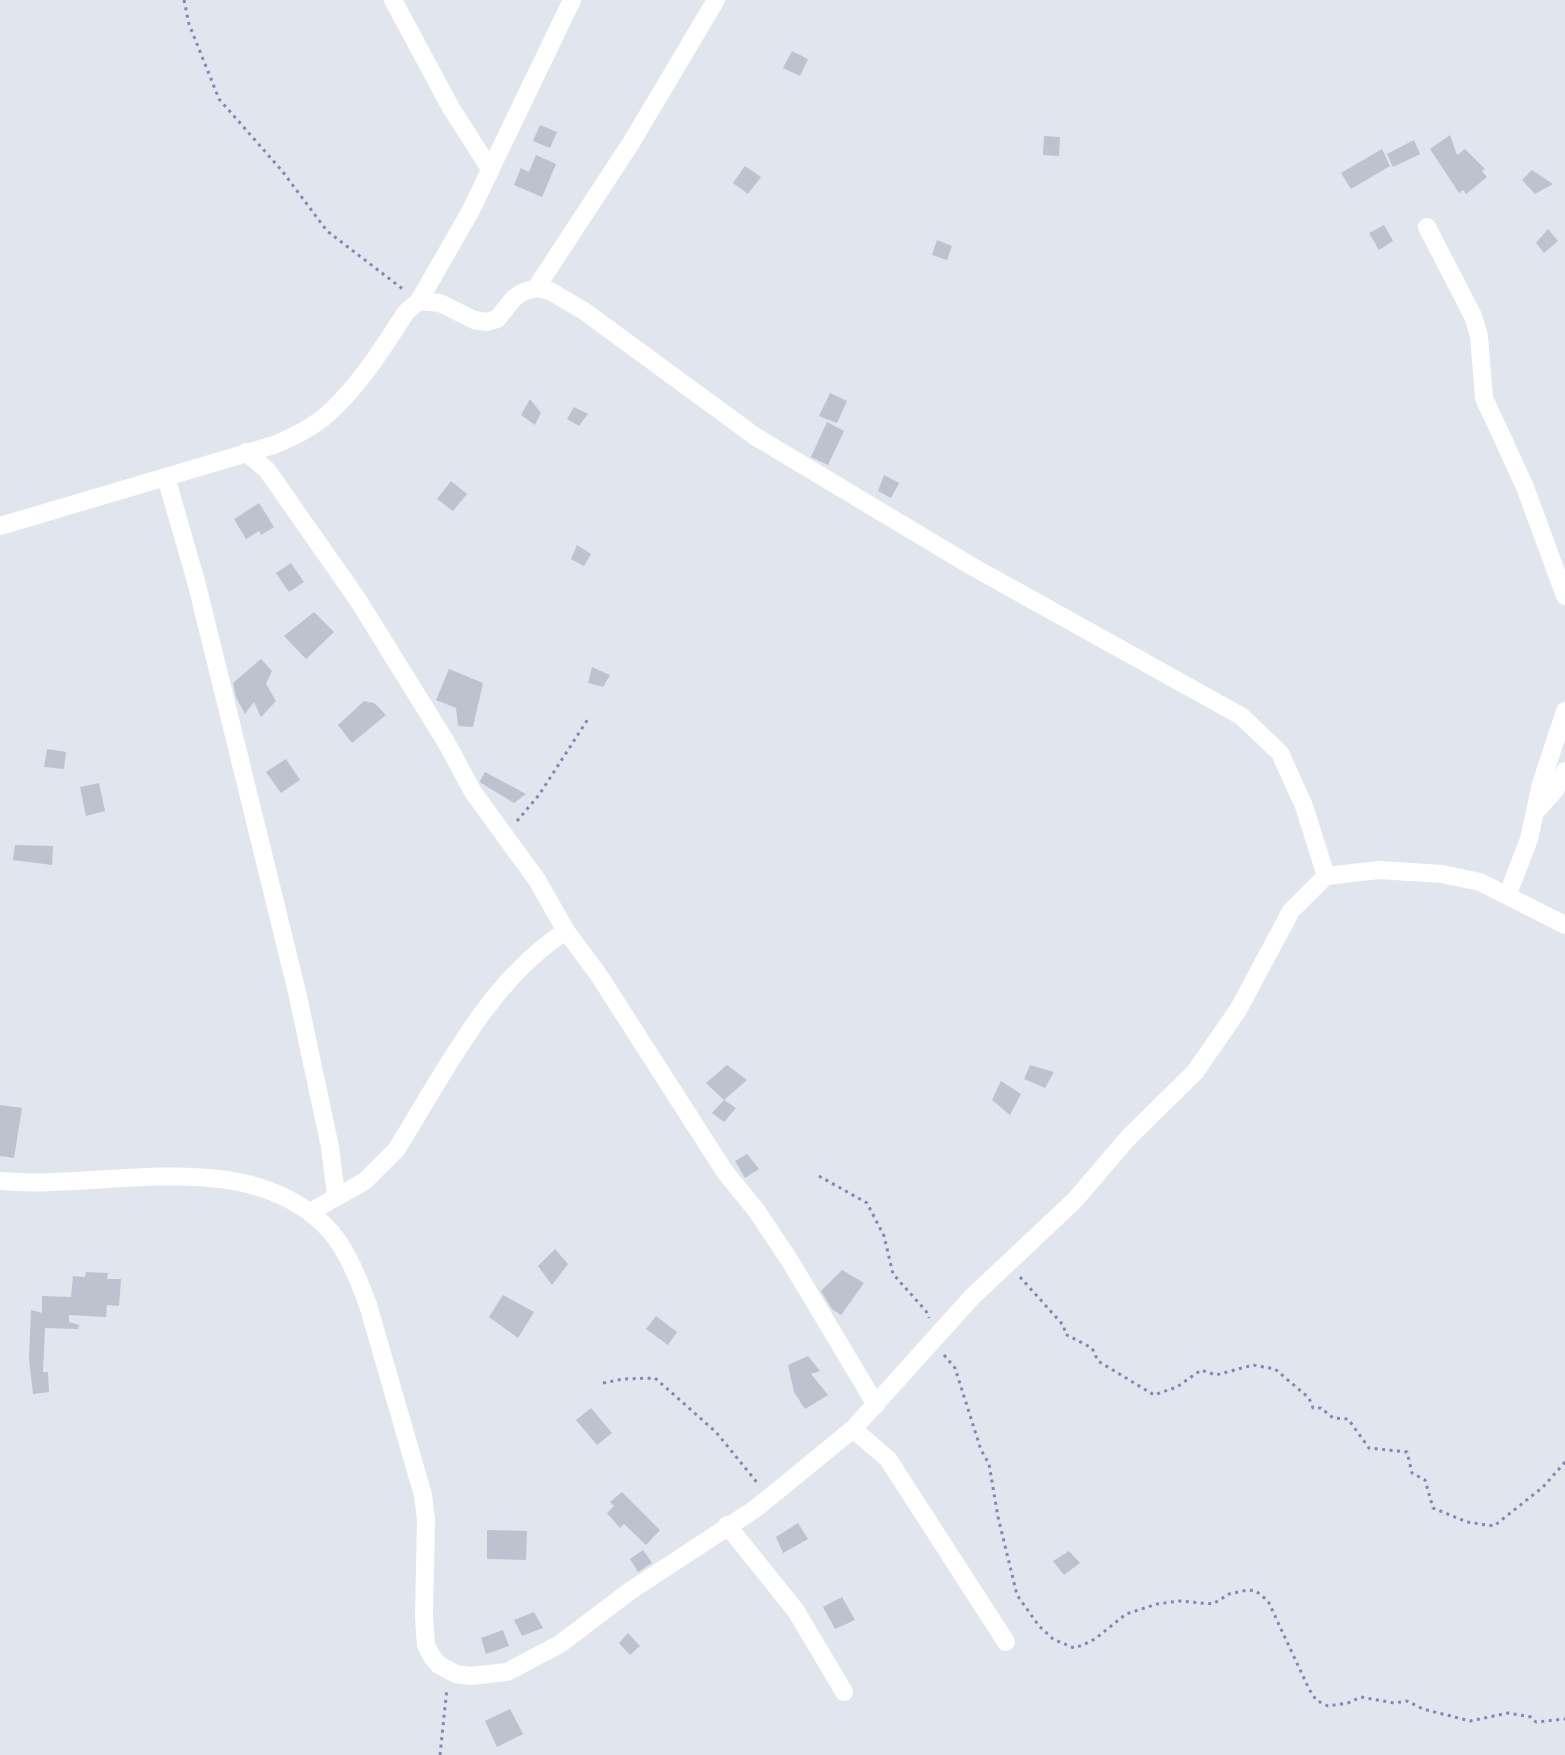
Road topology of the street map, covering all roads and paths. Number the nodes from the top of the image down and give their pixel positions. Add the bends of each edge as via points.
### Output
1 (184, 0) edge
2 (393, 0) edge
3 (572, 0) edge
4 (716, 0) edge
5 (490, 169) junction
6 (1427, 227) dead end
7 (536, 288) junction
8 (417, 303) junction
9 (246, 452) junction
10 (166, 477) junction
11 (0, 526) edge
12 (1565, 596) edge
13 (1565, 711) edge
14 (588, 719) dead end
15 (1565, 771) edge
16 (1538, 809) junction
17 (504, 837) junction
18 (1326, 876) junction
19 (1508, 894) junction
20 (1565, 926) edge
21 (566, 931) junction
22 (819, 1176) dead end
23 (0, 1181) edge
24 (336, 1196) junction
25 (310, 1212) junction
26 (1008, 1263) junction
27 (935, 1337) junction
28 (603, 1383) dead end
29 (876, 1405) junction
30 (854, 1429) junction
31 (1565, 1462) edge
32 (769, 1498) junction
33 (727, 1526) junction
34 (1006, 1642) dead end
35 (448, 1671) junction
36 (844, 1692) dead end
37 (1565, 1719) edge
38 (440, 1755) edge

1 - 8 path via 189,24 219,99 283,172 327,231
2 - 5 street
3 - 5 street
4 - 7 street via 631,143
5 - 8 street via 470,212
6 - 12 street via 1473,316 1479,336 1484,398 1525,487
7 - 8 street via 514,298 497,319 486,322 440,303
7 - 18 street via 550,291 584,311 756,436 898,524 1241,716 1280,753 1304,806
8 - 9 street via 323,418 298,435
9 - 10 street
9 - 17 street via 267,470 358,600 446,742 472,792
10 - 11 street
10 - 24 street via 202,606 300,1003
13 - 16 street via 1541,784
14 - 17 path via 539,795
15 - 16 street via 1556,790
16 - 19 street
17 - 21 street via 537,880
18 - 19 street via 1409,870 1480,882
18 - 26 street via 1291,910 1238,1010 1195,1072 1128,1138 1067,1208
19 - 20 street
21 - 24 street via 533,953 474,1024 396,1150 380,1169
21 - 29 street via 598,974 719,1163 790,1261
22 - 27 path via 867,1203 884,1236 893,1274 926,1311
23 - 25 street via 54,1183 194,1177 271,1190
24 - 25 street
25 - 35 street via 332,1234 346,1257 375,1327 423,1495 426,1645 432,1657
26 - 27 street
26 - 31 path via 1064,1326 1065,1335 1092,1348 1098,1361 1123,1377 1158,1395 1201,1370 1216,1375 1253,1365 1275,1369 1310,1398 1313,1408 1321,1408 1333,1418 1348,1419 1369,1448 1407,1452 1412,1473 1425,1480 1433,1508 1467,1521 1494,1526 1543,1487
27 - 29 street
27 - 37 path via 955,1368 989,1464 1017,1595 1039,1626 1062,1645 1083,1645 1126,1614 1145,1606 1179,1601 1213,1604 1236,1592 1256,1591 1268,1600 1309,1689 1316,1700 1328,1706 1361,1697 1394,1703 1407,1701 1470,1721 1508,1713 1531,1717 1536,1722
28 - 32 path via 655,1378 716,1432
29 - 30 street
30 - 32 street
30 - 34 street via 888,1459
32 - 33 street
33 - 35 street via 560,1644 528,1661 488,1675
33 - 36 street via 796,1611
35 - 38 path

